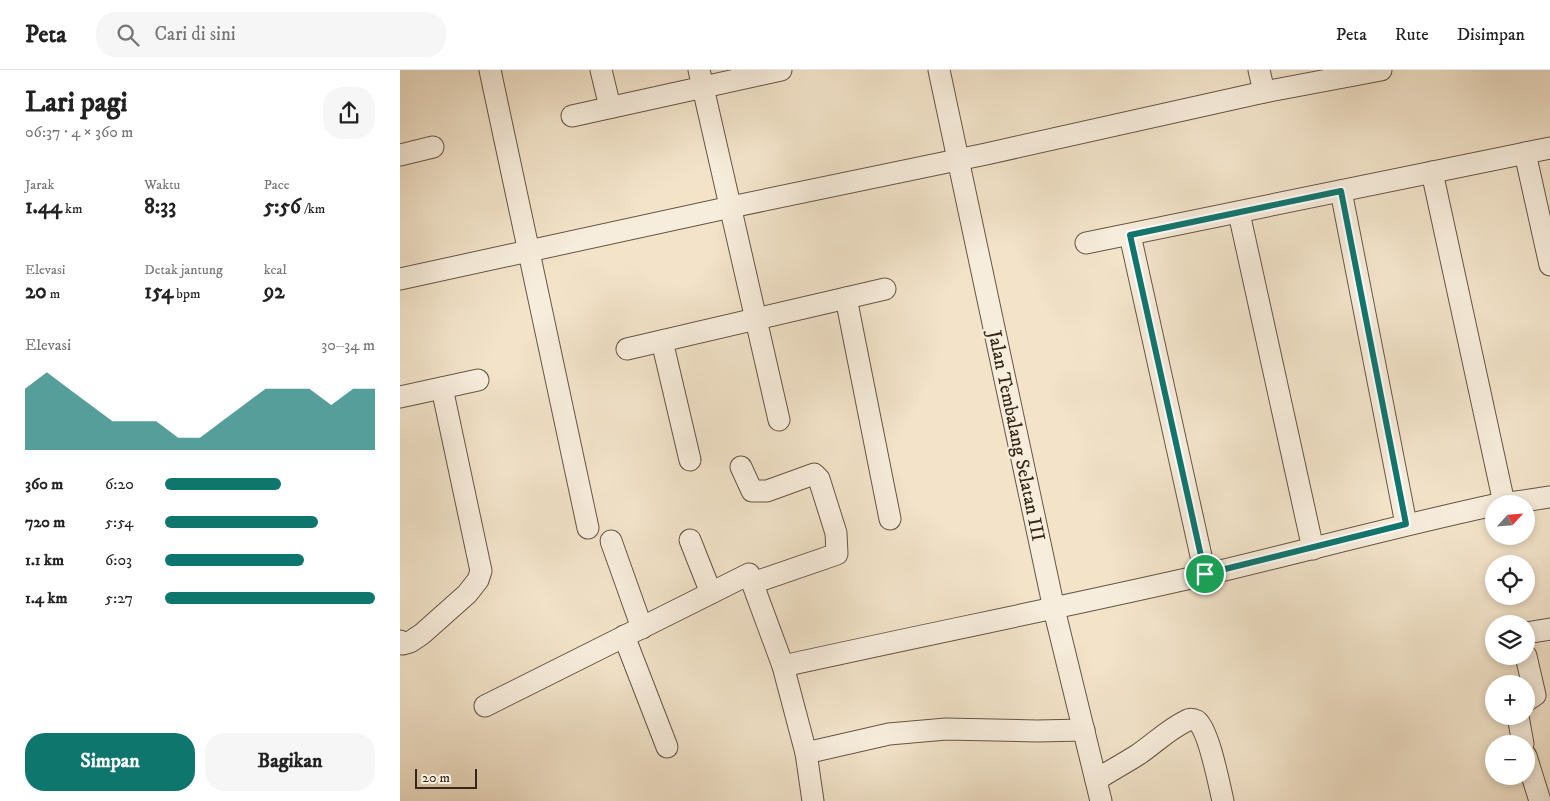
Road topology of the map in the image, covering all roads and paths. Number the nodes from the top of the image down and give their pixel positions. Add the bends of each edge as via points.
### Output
1 (490, 70) edge
2 (601, 70) edge
3 (781, 70) edge
4 (939, 70) edge
5 (1259, 70) edge
6 (1381, 70) edge
7 (701, 78) edge
8 (1264, 92) junction
9 (610, 107) junction
10 (572, 116) dead end
11 (433, 147) dead end
12 (1550, 148) edge
13 (1525, 152) junction
14 (400, 155) edge
15 (958, 160) junction
16 (1432, 172) junction
17 (1341, 191) junction
18 (731, 207) junction
19 (1239, 213) junction
20 (1130, 235) junction
21 (1086, 243) dead end
22 (528, 250) junction
23 (1550, 265) edge
24 (400, 279) edge
25 (885, 288) dead end
26 (846, 298) junction
27 (757, 319) junction
28 (662, 341) junction
29 (627, 349) dead end
30 (478, 380) dead end
31 (442, 388) junction
32 (400, 397) edge
33 (779, 420) dead end
34 (690, 460) dead end
35 (741, 467) dead end
36 (1501, 495) edge
37 (1550, 497) edge
38 (1535, 499) edge
39 (1485, 508) edge
40 (890, 519) dead end
41 (1406, 524) junction
42 (588, 528) dead end
43 (690, 540) dead end
44 (611, 541) dead end
45 (1313, 549) junction
46 (1205, 574) junction
47 (753, 583) junction
48 (711, 593) junction
49 (1054, 609) junction
50 (1550, 629) edge
51 (633, 632) junction
52 (1535, 632) edge
53 (400, 641) edge
54 (783, 666) junction
55 (485, 706) dead end
56 (1084, 730) junction
57 (667, 747) dead end
58 (806, 753) junction
59 (1096, 780) junction
60 (1535, 785) edge
61 (812, 801) edge
62 (1101, 801) edge
63 (1223, 801) edge
64 (1540, 801) edge

1 - 22 street
2 - 9 street
3 - 7 street
4 - 15 street, Jalan Tembalang Selatan III
5 - 8 street
6 - 8 street
7 - 9 street
7 - 18 street
8 - 15 street
9 - 10 street
11 - 14 street
12 - 13 street
13 - 16 street
13 - 23 street
15 - 18 street
15 - 49 street, Jalan Tembalang Selatan III
16 - 17 street
16 - 36 street
17 - 19 street
17 - 41 street
18 - 22 street
18 - 27 street
19 - 20 street
19 - 45 street
20 - 21 street
20 - 46 street
22 - 24 street
22 - 42 street
25 - 26 street
26 - 27 street
26 - 40 street
27 - 28 street
27 - 33 street
28 - 29 street
28 - 34 street
30 - 31 street
31 - 32 street
31 - 53 street via 481,571 467,594 422,634 410,642 403,644
35 - 47 street via 752,491 767,491 814,474 819,479 836,533 837,554
37 - 38 street
39 - 41 street
41 - 45 street
43 - 48 street
44 - 51 street
45 - 46 street
46 - 49 street
47 - 48 street via 749,574
47 - 54 street
48 - 51 street
49 - 54 street
49 - 56 street, Jalan Tembalang Selatan III
50 - 52 street
51 - 55 street
51 - 57 street
54 - 58 street
56 - 58 street via 1037,732 946,728 889,734
56 - 59 street, Jalan Tembalang Selatan III
58 - 61 street
59 - 62 street, Jalan Tembalang Selatan III
59 - 63 street via 1188,720 1193,720 1198,722 1206,737
60 - 64 street

